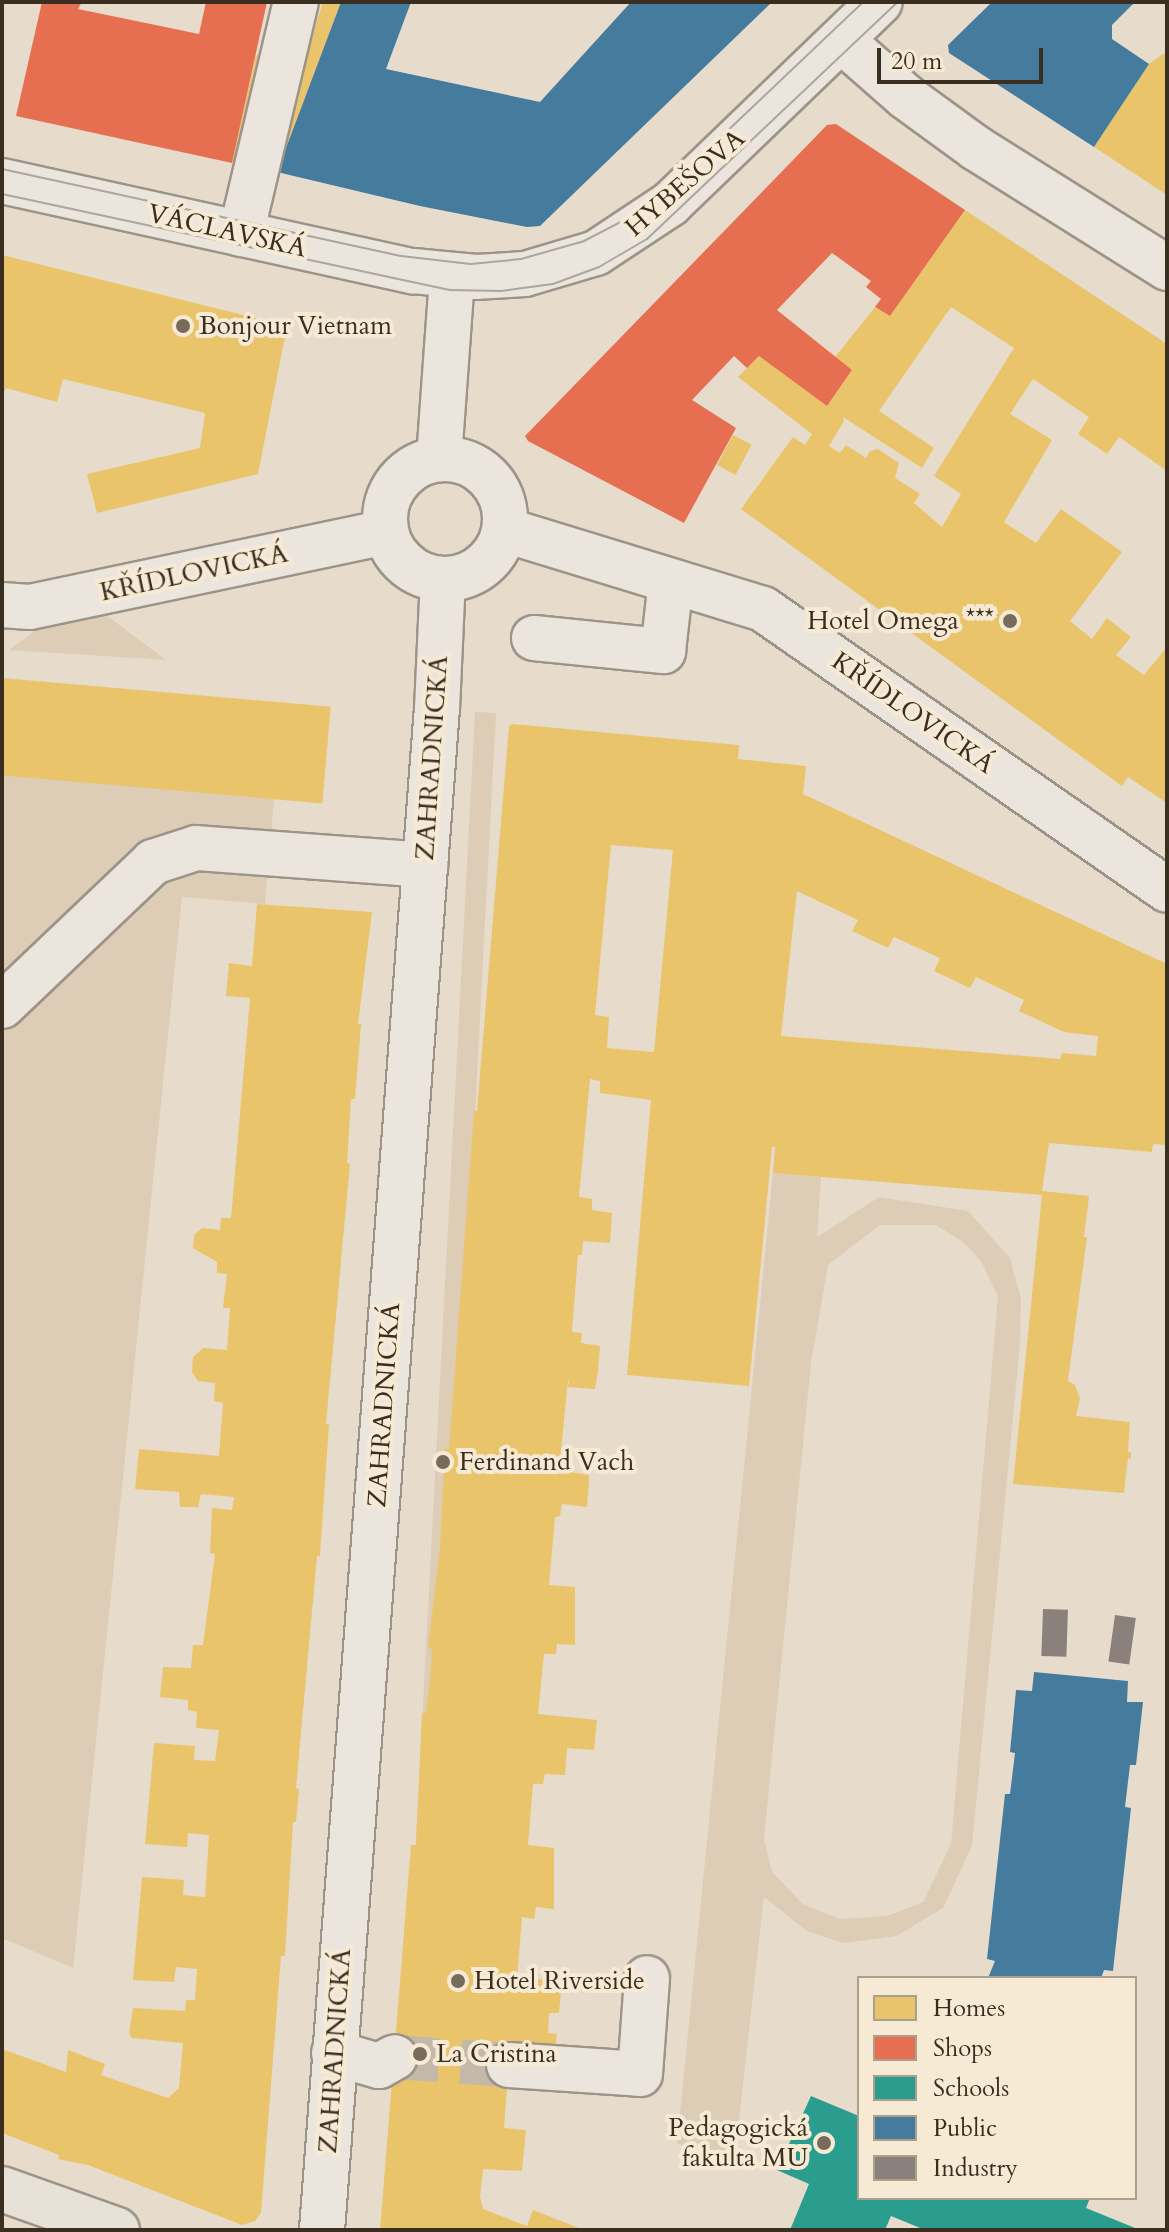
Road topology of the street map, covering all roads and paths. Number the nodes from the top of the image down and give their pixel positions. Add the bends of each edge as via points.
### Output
1 (296, 2) edge
2 (880, 2) edge
3 (841, 40) junction
4 (2, 181) edge
5 (241, 234) junction
6 (1167, 268) edge
7 (452, 276) junction
8 (439, 459) junction
9 (505, 530) junction
10 (386, 532) junction
11 (443, 579) junction
12 (671, 581) junction
13 (2, 605) edge
14 (534, 638) dead end
15 (425, 865) junction
16 (1167, 890) edge
17 (2, 1006) edge
18 (647, 1978) dead end
19 (334, 2053) junction
20 (395, 2057) tunnel mouth
21 (509, 2065) tunnel mouth
22 (2, 2189) edge
23 (117, 2230) edge
24 (322, 2230) edge

1 - 5 street
2 - 3 street, HYBEŠOVA
3 - 6 street via 976,148
3 - 7 street, HYBEŠOVA via 670,204 616,241 596,253 536,271
4 - 5 street, VÁCLAVSKÁ
5 - 7 street, VÁCLAVSKÁ
7 - 8 street
8 - 9 street via 475,466 490,478 501,494
8 - 10 street via 402,476 385,513
9 - 11 street via 490,561 477,571
9 - 12 street, KŘÍDLOVICKÁ
10 - 11 street via 407,566
10 - 13 street, KŘÍDLOVICKÁ via 30,607
11 - 15 street, ZAHRADNICKÁ
12 - 14 street via 663,651
12 - 16 street, KŘÍDLOVICKÁ via 763,609
15 - 17 street via 196,848 153,862
15 - 19 street, ZAHRADNICKÁ
18 - 21 street via 640,2074
19 - 20 street via 379,2066
19 - 24 street, ZAHRADNICKÁ
22 - 23 main road

